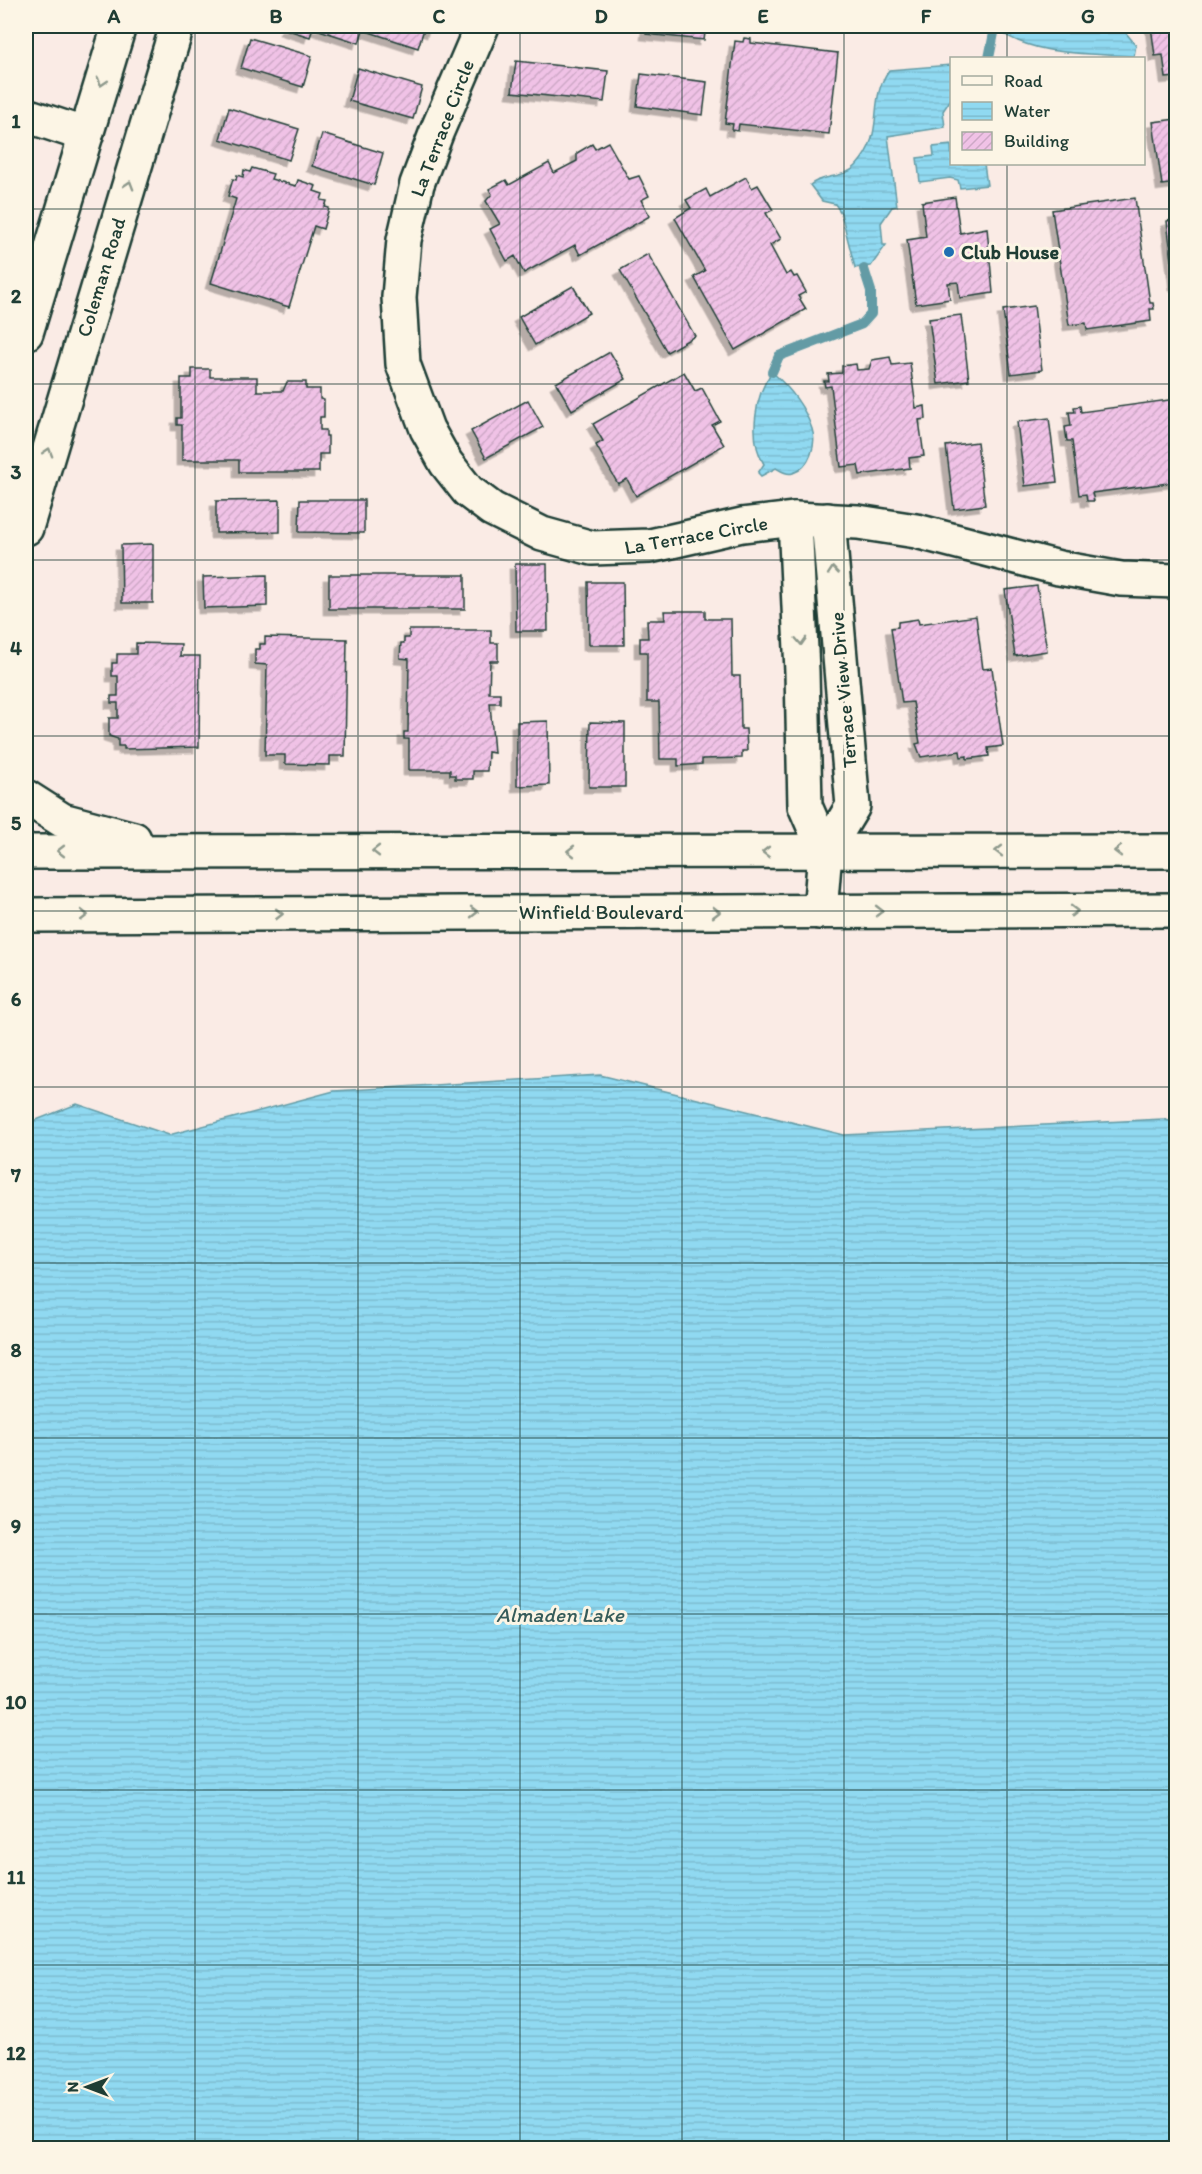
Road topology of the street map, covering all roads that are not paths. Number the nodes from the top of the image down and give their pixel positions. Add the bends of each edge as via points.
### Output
1 (119, 26) edge
2 (177, 26) edge
3 (482, 26) edge
4 (26, 115) edge
5 (86, 135) junction
6 (26, 333) edge
7 (795, 519) junction
8 (828, 520) junction
9 (26, 528) edge
10 (1176, 580) edge
11 (26, 797) edge
12 (176, 850) junction
13 (1176, 851) edge
14 (26, 852) edge
15 (825, 852) junction
16 (1176, 910) edge
17 (820, 912) junction
18 (26, 915) edge

1 -> 5 street
9 -> 2 street, Coleman Road
3 - 7 street, La Terrace Circle via 417,184 400,267 403,364 427,429 446,463 468,491 492,509 542,534 592,548 650,546 732,526
4 - 5 street
5 - 6 street
7 - 8 street, La Terrace Circle
7 -> 15 street, Terrace View Drive via 805,806
8 - 10 street, La Terrace Circle via 916,531 1036,564 1120,579
15 -> 8 street, Terrace View Drive via 853,806
11 - 12 street via 62,820
12 -> 14 street
15 -> 12 street
13 -> 15 street
15 - 17 street, Terrace View Drive
17 -> 16 street, Winfield Boulevard
18 -> 17 street, Winfield Boulevard

